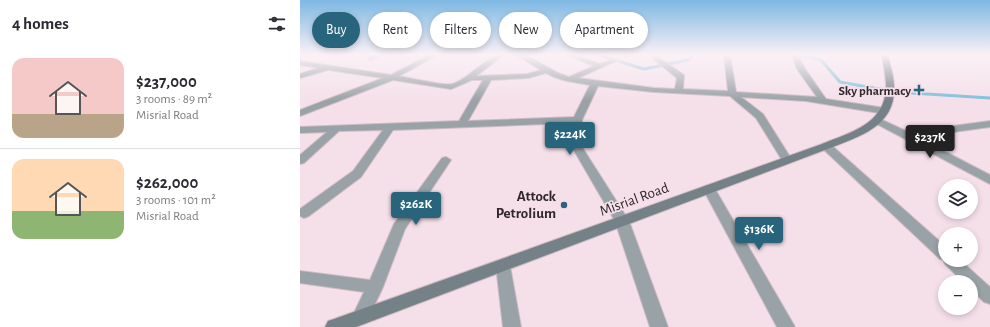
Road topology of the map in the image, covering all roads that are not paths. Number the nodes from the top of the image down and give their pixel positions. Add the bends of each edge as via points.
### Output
1 (318, 70) edge
2 (347, 70) edge
3 (405, 70) edge
4 (478, 70) edge
5 (547, 70) joint
6 (590, 70) edge
7 (673, 70) edge
8 (729, 70) edge
9 (802, 70) edge
10 (887, 70) edge
11 (300, 76) edge
12 (391, 78) junction
13 (467, 78) junction
14 (488, 78) junction
15 (569, 79) junction
16 (595, 83) junction
17 (679, 92) junction
18 (732, 94) junction
19 (823, 100) junction
20 (884, 111) junction
21 (300, 113) edge
22 (577, 120) junction
23 (462, 124) junction
24 (390, 127) junction
25 (988, 127) edge
26 (300, 130) edge
27 (335, 130) junction
28 (908, 135) junction
29 (826, 146) junction
30 (446, 160) dead end
31 (787, 160) junction
32 (300, 161) edge
33 (990, 180) edge
34 (709, 189) junction
35 (304, 213) dead end
36 (622, 221) junction
37 (938, 249) edge
38 (503, 266) junction
39 (957, 267) edge
40 (300, 277) edge
41 (375, 287) junction
42 (990, 298) edge
43 (360, 318) junction
44 (334, 327) edge
45 (512, 327) edge
46 (659, 327) edge
47 (786, 327) edge

1 - 11 street
2 - 12 street
3 - 12 street
4 - 13 street
5 - 14 street via 528,76
5 - 15 street
6 - 15 street
7 - 17 street via 681,77
8 - 18 street
9 - 19 street
10 - 20 main road via 890,86
12 - 13 street via 451,87
12 - 21 street
13 - 14 street
14 - 23 street
15 - 16 street
16 - 17 street
16 - 22 street
17 - 18 street
18 - 19 street
18 - 31 street via 760,116
19 - 20 street
20 - 28 street
20 - 29 main road, Misrial Road via 862,131
22 - 23 street
22 - 36 street via 577,146
23 - 24 street
24 - 27 street
24 - 35 street via 357,174
25 - 28 street
26 - 27 street
27 - 32 street
28 - 33 street
29 - 31 main road, Misrial Road
29 - 37 street
30 - 41 street via 399,228
31 - 34 main road, Misrial Road
34 - 36 main road, Misrial Road
34 - 47 street
36 - 38 main road, Misrial Road
36 - 46 street
38 - 43 main road, Misrial Road
38 - 45 street
39 - 42 street
40 - 41 street
41 - 43 street
43 - 44 main road, Misrial Road

